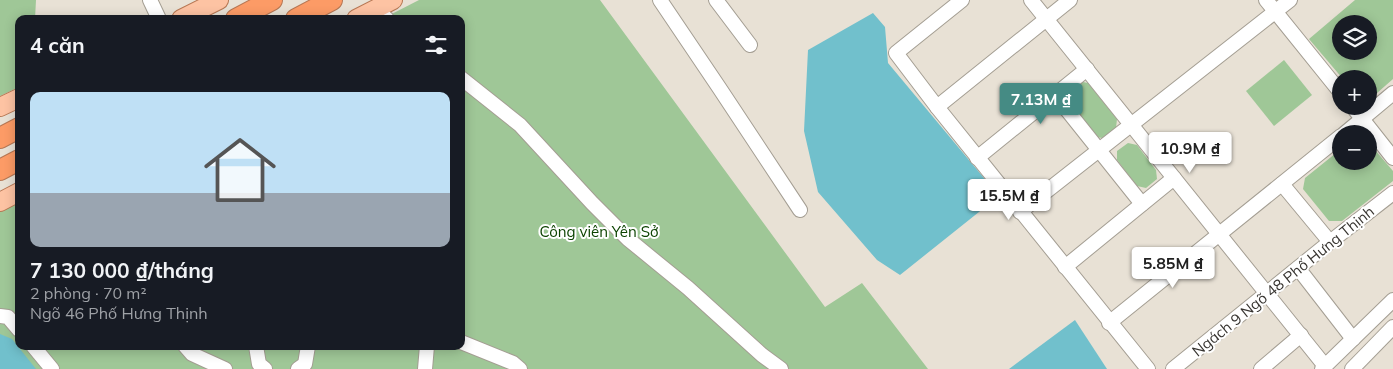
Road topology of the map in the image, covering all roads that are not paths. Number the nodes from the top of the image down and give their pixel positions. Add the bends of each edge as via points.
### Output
1 (150, 0) edge
2 (219, 0) edge
3 (272, 0) edge
4 (332, 0) edge
5 (393, 0) edge
6 (660, 0) edge
7 (716, 0) edge
8 (962, 0) edge
9 (1031, 0) edge
10 (1070, 0) edge
11 (1266, 0) edge
12 (1290, 0) edge
13 (1275, 12) junction
14 (381, 14) edge
15 (157, 15) edge
16 (189, 15) edge
17 (244, 15) edge
18 (304, 15) edge
19 (1047, 19) junction
20 (750, 45) dead end
21 (1087, 69) junction
22 (465, 81) edge
23 (1332, 82) edge
24 (1393, 93) edge
25 (1055, 95) junction
26 (15, 100) edge
27 (0, 107) edge
28 (936, 107) junction
29 (1359, 115) edge
30 (1362, 119) junction
31 (1132, 124) junction
32 (1354, 125) edge
33 (15, 130) edge
34 (0, 138) edge
35 (1332, 143) edge
36 (1098, 150) junction
37 (977, 158) junction
38 (1393, 158) edge
39 (15, 162) edge
40 (0, 170) edge
41 (1174, 178) junction
42 (1282, 184) junction
43 (1393, 193) edge
44 (15, 194) edge
45 (0, 202) edge
46 (1142, 204) junction
47 (800, 210) dead end
48 (1020, 212) junction
49 (1219, 233) junction
50 (1330, 242) junction
51 (1065, 268) junction
52 (1298, 268) junction
53 (1267, 293) junction
54 (1393, 300) edge
55 (0, 316) edge
56 (1109, 322) junction
57 (15, 326) edge
58 (1393, 327) edge
59 (1301, 335) junction
60 (1353, 339) junction
61 (465, 344) edge
62 (36, 350) edge
63 (188, 350) edge
64 (256, 350) edge
65 (307, 350) edge
66 (420, 350) edge
67 (427, 350) edge
68 (258, 367) edge
69 (1324, 367) edge
70 (52, 369) edge
71 (225, 369) edge
72 (298, 369) edge
73 (418, 369) edge
74 (425, 369) edge
75 (520, 369) edge
76 (781, 369) edge
77 (1148, 369) edge
78 (1173, 369) edge
79 (1261, 369) edge
80 (1352, 369) edge

1 - 15 street
2 - 16 main road
3 - 17 highway
4 - 18 highway
5 - 14 main road
6 - 47 street
7 - 20 street
8 - 28 street via 896,53
9 - 19 street
10 - 19 street
11 - 13 street
12 - 13 street
13 - 23 street
13 - 31 street
19 - 21 street
19 - 28 street
21 - 25 street
21 - 31 street
22 - 76 street via 520,125 628,239
24 - 30 street
25 - 36 street
25 - 37 street
26 - 27 main road
28 - 37 street
29 - 30 street
30 - 32 street
30 - 38 street
31 - 36 street
31 - 41 street
33 - 34 highway
35 - 42 street
36 - 46 street
36 - 48 street
37 - 48 street
39 - 40 highway
41 - 46 street
41 - 49 street
42 - 49 street
42 - 50 street
43 - 50 street, Ngách 9 Ngõ 48 Phố Hưng Thịnh
44 - 45 main road
46 - 51 street
48 - 51 street
49 - 53 street
49 - 56 street
50 - 52 street, Ngách 9 Ngõ 48 Phố Hưng Thịnh
51 - 56 street
52 - 53 street, Ngách 9 Ngõ 48 Phố Hưng Thịnh
52 - 60 street
53 - 59 street
53 - 78 street, Ngách 9 Ngõ 48 Phố Hưng Thịnh
54 - 60 street
55 - 57 street via 8,318
56 - 77 street
58 - 80 street
59 - 69 street
59 - 79 street
60 - 69 street
61 - 75 street
62 - 70 street
63 - 71 street
64 - 68 street
65 - 72 street via 305,364
66 - 73 street
67 - 74 street

